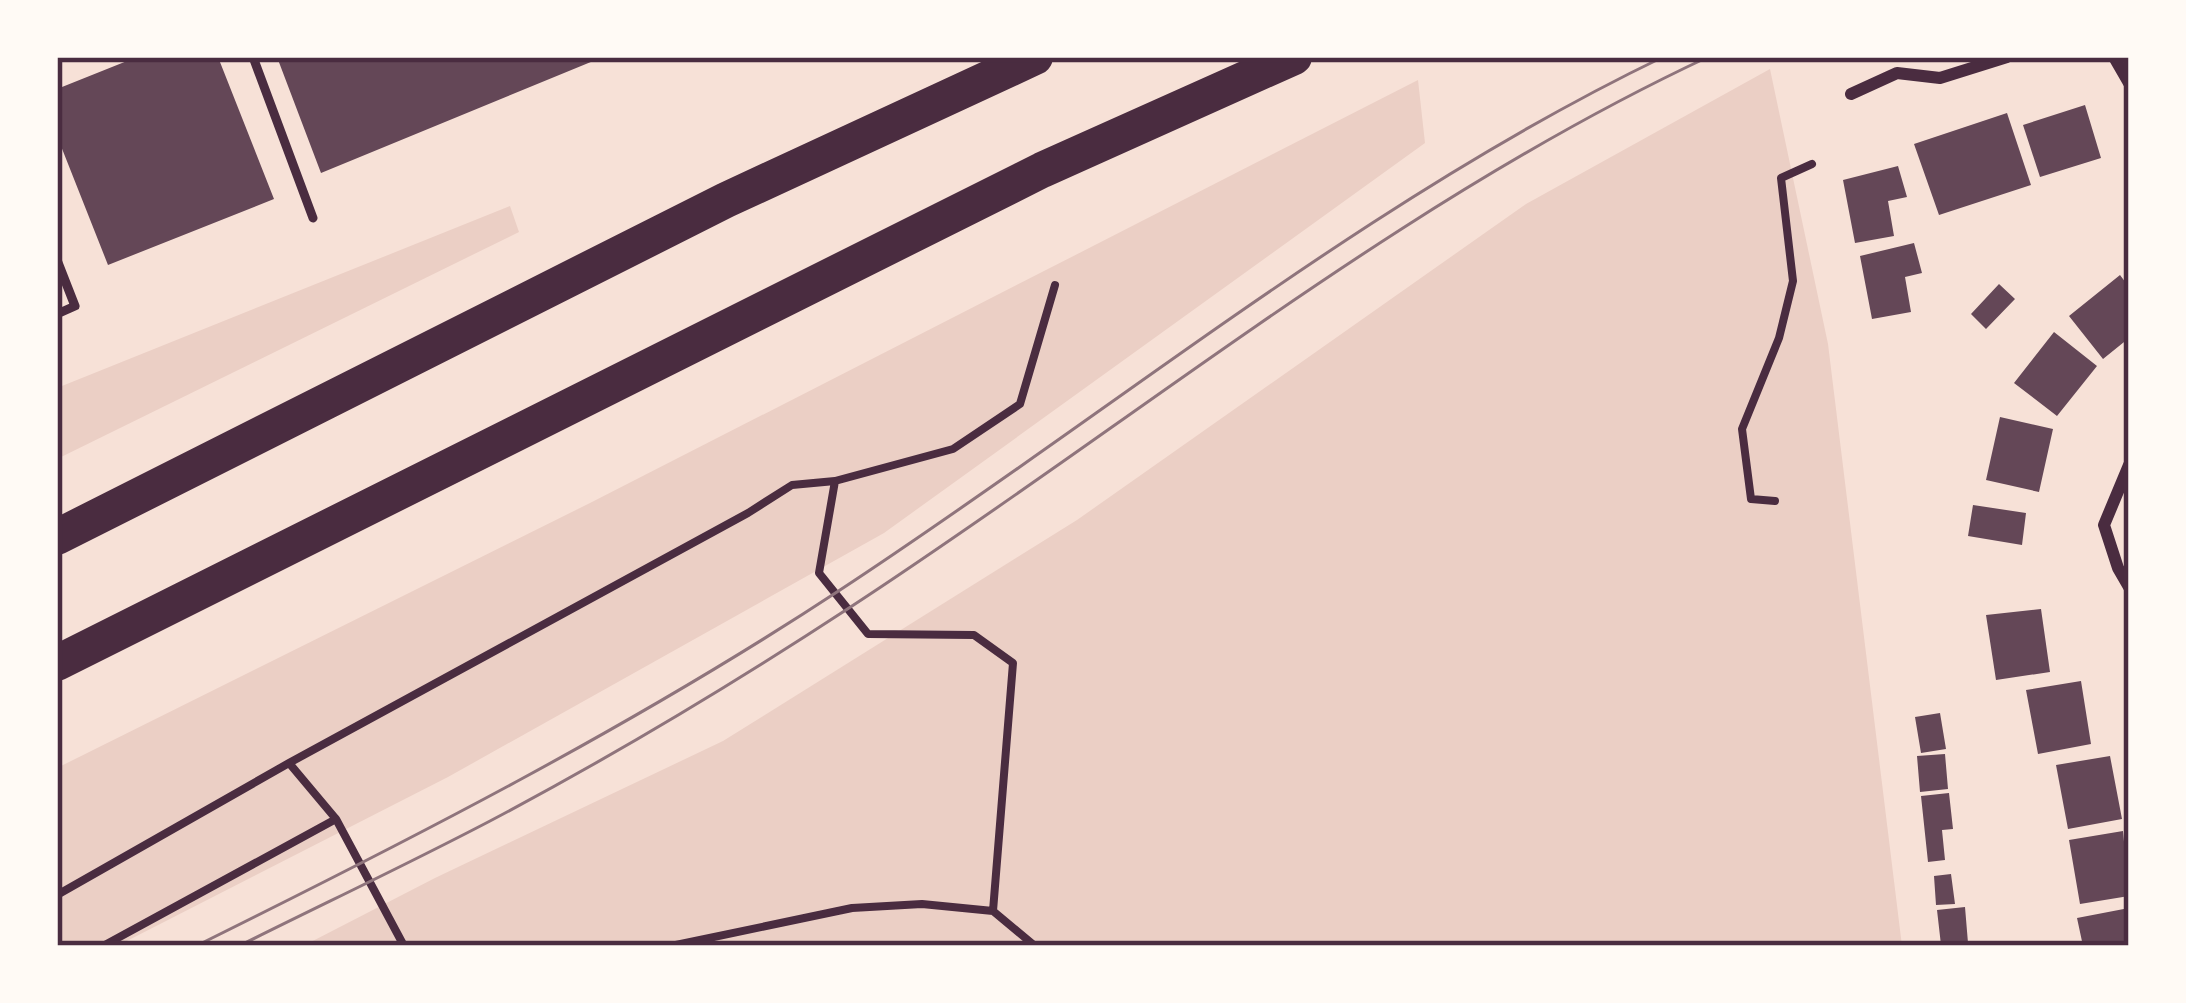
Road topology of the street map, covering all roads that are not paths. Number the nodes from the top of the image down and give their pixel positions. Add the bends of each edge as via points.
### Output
1 (253, 57) edge
2 (1035, 57) edge
3 (1294, 57) edge
4 (2007, 57) edge
5 (2114, 57) edge
6 (2129, 83) edge
7 (1851, 94) dead end
8 (314, 218) dead end
9 (57, 260) edge
10 (57, 314) edge
11 (2129, 465) edge
12 (57, 538) edge
13 (2129, 586) edge
14 (57, 663) edge

1 - 8 lane
2 - 12 highway via 726,200
3 - 14 highway via 1042,170
4 - 7 street via 1940,78 1897,73
5 - 6 street
9 - 10 lane via 75,306
11 - 13 street via 2104,525

